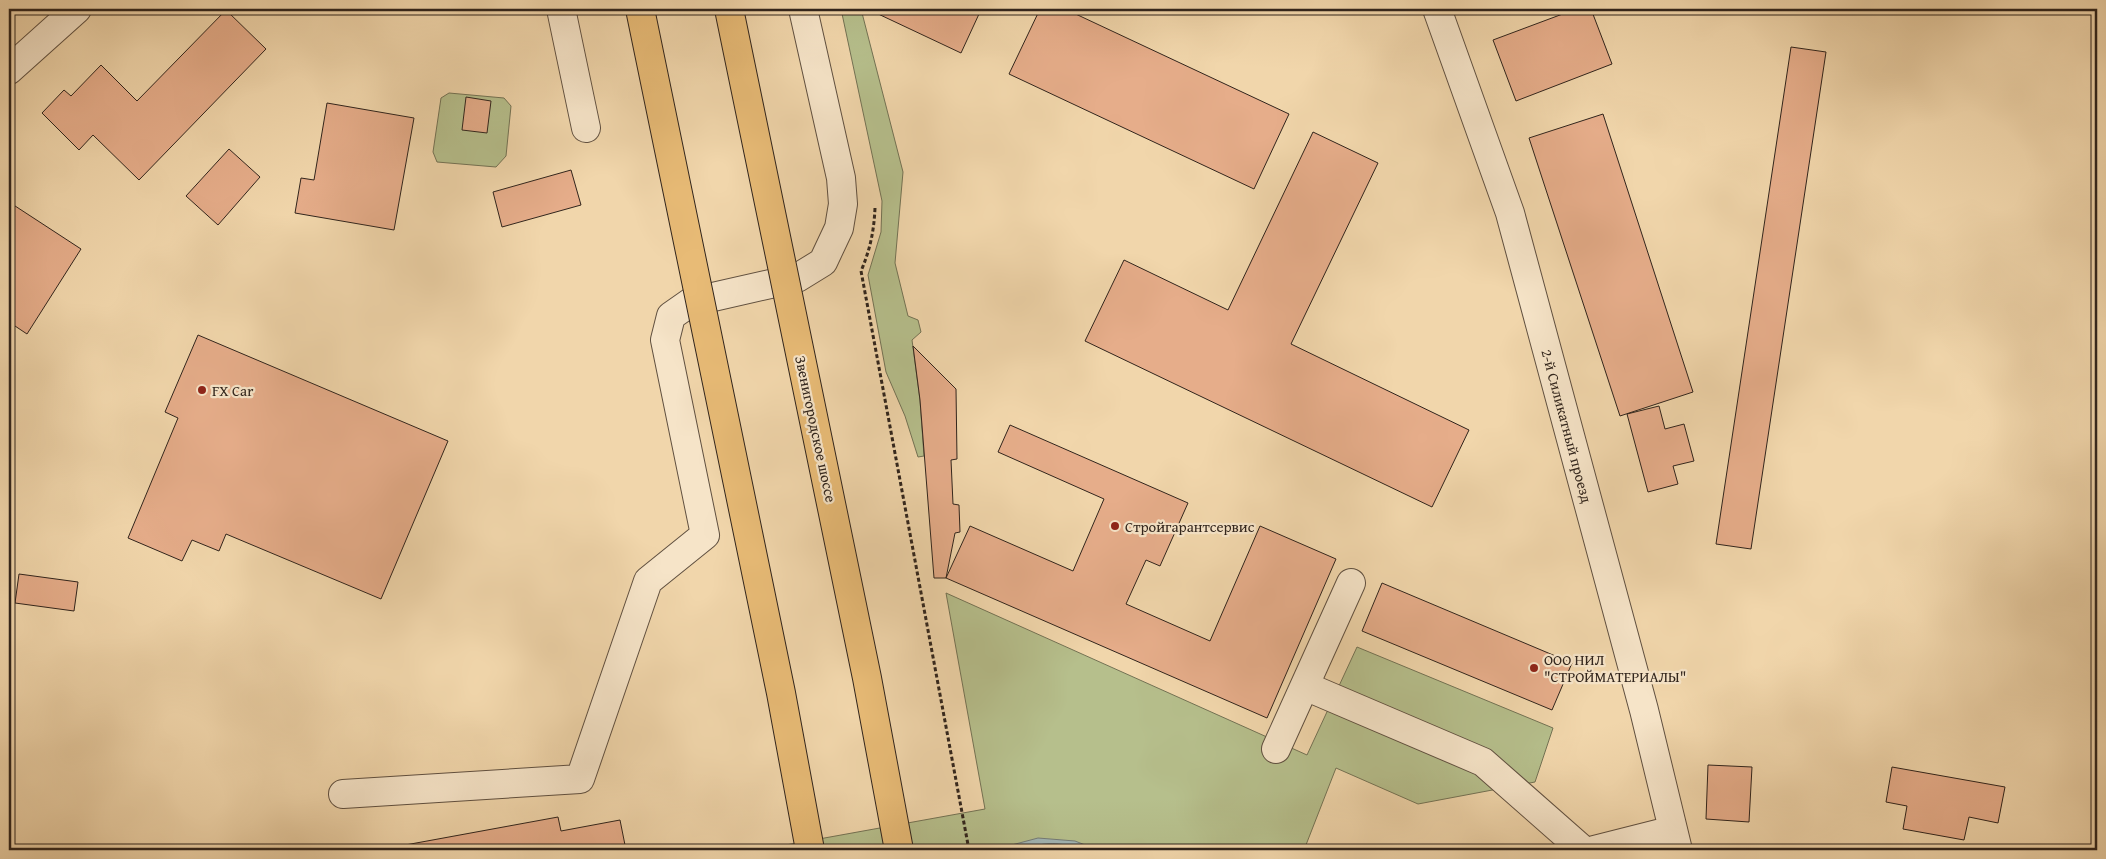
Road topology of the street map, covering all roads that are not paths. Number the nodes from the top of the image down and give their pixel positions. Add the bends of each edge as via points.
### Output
1 (77, 9) edge
2 (561, 9) edge
3 (640, 9) edge
4 (729, 9) edge
5 (803, 9) edge
6 (1436, 9) edge
7 (9, 70) edge
8 (586, 128) dead end
9 (1351, 583) dead end
10 (1305, 686) junction
11 (1276, 749) dead end
12 (343, 794) dead end
13 (1676, 840) edge
14 (810, 850) edge
15 (899, 850) edge
16 (1583, 850) edge
17 (1594, 850) edge

1 - 7 street
2 - 8 street
3 - 14 main road, bridge via 779,683
4 - 15 main road, Звенигородское шоссе, bridge via 867,678
5 - 12 street via 841,178 843,204 839,228 823,262 796,278 691,302 671,316 665,340 705,535 648,581 580,779
6 - 13 street, 2-й Силикатный проезд via 1510,213
9 - 10 street
10 - 11 street
10 - 16 street via 1483,762
13 - 17 street

